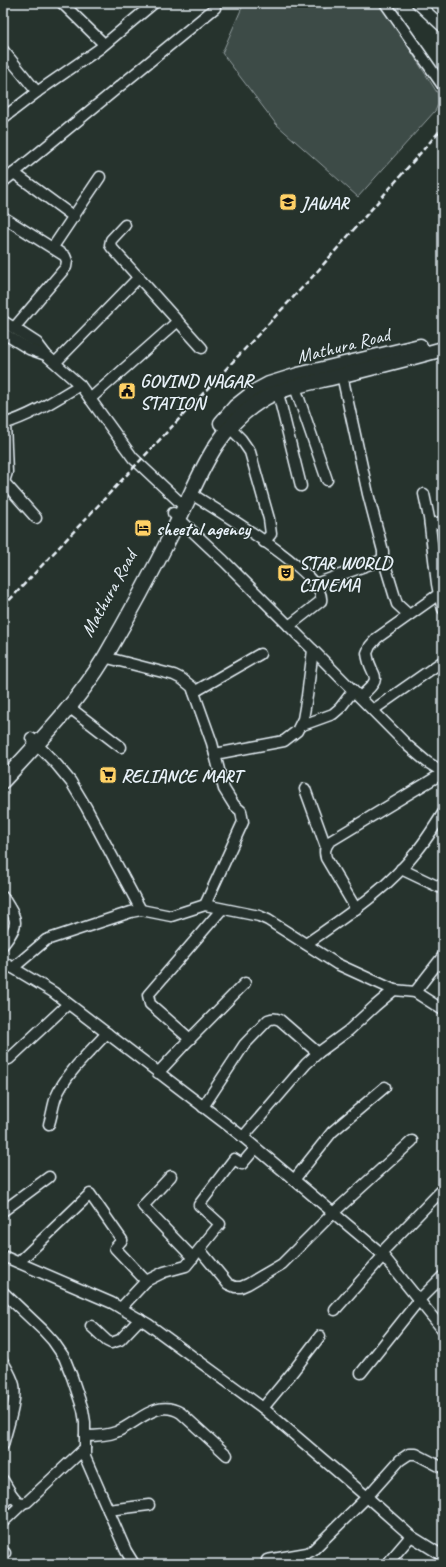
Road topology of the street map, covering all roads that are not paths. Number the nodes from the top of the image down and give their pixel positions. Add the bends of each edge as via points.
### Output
1 (62, 3) edge
2 (385, 3) edge
3 (417, 3) edge
4 (148, 5) edge
5 (215, 8) dead end
6 (443, 27) edge
7 (104, 44) junction
8 (3, 50) edge
9 (443, 86) edge
10 (38, 92) junction
11 (3, 118) edge
12 (14, 173) junction
13 (100, 177) dead end
14 (3, 182) edge
15 (74, 216) junction
16 (3, 217) edge
17 (125, 225) dead end
18 (53, 247) junction
19 (138, 277) junction
20 (3, 321) edge
21 (178, 321) junction
22 (14, 328) junction
23 (3, 333) edge
24 (438, 346) edge
25 (202, 348) dead end
26 (46, 355) junction
27 (56, 362) junction
28 (342, 375) junction
29 (80, 385) junction
30 (295, 387) junction
31 (278, 393) junction
32 (90, 399) junction
33 (4, 424) edge
34 (230, 428) junction
35 (327, 480) dead end
36 (4, 483) edge
37 (301, 486) dead end
38 (190, 493) junction
39 (424, 494) dead end
40 (179, 510) junction
41 (36, 518) dead end
42 (443, 522) edge
43 (430, 524) junction
44 (264, 542) junction
45 (383, 558) junction
46 (315, 584) junction
47 (441, 593) edge
48 (443, 609) edge
49 (409, 615) junction
50 (289, 626) junction
51 (313, 650) junction
52 (260, 654) dead end
53 (104, 657) junction
54 (443, 661) edge
55 (194, 692) junction
56 (356, 694) junction
57 (69, 707) junction
58 (373, 710) junction
59 (300, 726) junction
60 (34, 741) junction
61 (121, 747) dead end
62 (215, 754) junction
63 (3, 768) edge
64 (443, 773) edge
65 (3, 781) edge
66 (305, 789) dead end
67 (443, 813) edge
68 (326, 847) junction
69 (401, 869) junction
70 (443, 889) edge
71 (3, 896) edge
72 (205, 905) junction
73 (222, 909) junction
74 (356, 909) junction
75 (141, 910) junction
76 (3, 944) edge
77 (306, 944) junction
78 (443, 956) edge
79 (3, 962) edge
80 (13, 968) junction
81 (246, 983) dead end
82 (394, 990) junction
83 (415, 992) junction
84 (68, 1004) junction
85 (443, 1010) edge
86 (106, 1034) junction
87 (190, 1038) junction
88 (318, 1053) junction
89 (3, 1060) edge
90 (158, 1073) junction
91 (385, 1087) dead end
92 (203, 1107) junction
93 (49, 1124) dead end
94 (242, 1137) junction
95 (412, 1141) dead end
96 (253, 1151) dead end
97 (171, 1176) dead end
98 (49, 1177) dead end
99 (294, 1180) junction
100 (443, 1189) edge
101 (3, 1211) edge
102 (333, 1213) junction
103 (200, 1250) junction
104 (382, 1255) junction
105 (3, 1256) edge
106 (193, 1258) junction
107 (19, 1262) junction
108 (443, 1276) edge
109 (146, 1281) junction
110 (3, 1292) edge
111 (419, 1300) junction
112 (121, 1308) junction
113 (335, 1310) dead end
114 (140, 1319) junction
115 (91, 1326) dead end
116 (443, 1330) edge
117 (320, 1336) dead end
118 (3, 1362) edge
119 (361, 1373) dead end
120 (263, 1408) junction
121 (85, 1436) junction
122 (3, 1445) edge
123 (85, 1448) junction
124 (227, 1455) dead end
125 (443, 1468) edge
126 (3, 1480) edge
127 (12, 1495) junction
128 (367, 1497) junction
129 (3, 1503) edge
130 (23, 1503) junction
131 (149, 1505) dead end
132 (108, 1510) junction
133 (3, 1522) edge
134 (411, 1536) junction
135 (443, 1556) edge
136 (267, 1560) dead end
137 (134, 1564) edge
138 (387, 1564) edge

1 - 7 street
2 - 9 street
3 - 6 street
4 - 7 street
5 - 12 street
7 - 10 street
8 - 10 street
10 - 11 street
12 - 14 street
12 - 15 street
13 - 15 street
15 - 18 street
16 - 18 street
17 - 19 street via 110,245
18 - 22 street via 65,256 66,267
19 - 21 street
19 - 27 street
20 - 22 street
21 - 25 street
21 - 32 street
22 - 26 street via 37,343
23 - 26 street via 29,349
24 - 28 main road, Mathura Road
24 - 40 main road, Mathura Road via 298,375 269,384 254,392 235,407 196,458
26 - 27 street
27 - 29 street
28 - 30 main road, Mathura Road
28 - 45 street
29 - 32 street
29 - 33 street via 48,405
30 - 31 main road, Mathura Road
30 - 35 street
31 - 34 main road, Mathura Road via 261,400 238,418
31 - 37 street
32 - 40 street via 133,458
33 - 36 street
34 - 38 main road, Mathura Road via 206,460
34 - 44 street via 241,438 250,452 269,519 271,534
36 - 41 street
38 - 40 main road, Mathura Road
38 - 44 street
39 - 43 street
40 - 50 street via 224,561
40 - 53 main road via 129,613
40 - 60 main road, Mathura Road via 96,654
42 - 43 street
43 - 47 street
44 - 46 street via 290,559
45 - 46 street
45 - 49 street via 397,604
46 - 50 street via 322,597 321,601
47 - 48 street
47 - 49 street
49 - 56 street via 370,646 367,653 374,674 374,685
50 - 51 street
51 - 56 street
51 - 59 street via 308,696
52 - 55 street
53 - 55 street via 174,675 187,683
53 - 57 main road
54 - 58 street
55 - 62 street
56 - 58 street
56 - 59 street via 333,714
57 - 60 main road
57 - 61 street
58 - 64 street via 408,746
59 - 62 street via 284,741
60 - 63 main road, Mathura Road
60 - 65 main road
60 - 75 street via 71,782
62 - 72 street via 224,789 241,811 243,822
64 - 68 street via 329,842
66 - 68 street
67 - 69 street
68 - 74 street via 326,858
69 - 70 street
69 - 74 street
71 - 76 street via 13,912 15,927 14,932
72 - 73 street
72 - 75 street via 171,916
73 - 77 street via 259,916
73 - 87 street via 148,995 150,1004
74 - 77 street
75 - 80 street via 46,940
77 - 82 street via 338,964
78 - 83 street
79 - 80 street
80 - 84 street
81 - 87 street
82 - 83 street
82 - 88 street via 348,1031
83 - 85 street
84 - 86 street
84 - 89 street via 9,1059
86 - 90 street
86 - 93 street via 60,1088
87 - 90 street
88 - 92 street via 280,1020 271,1018 244,1045
88 - 94 street
90 - 92 street
91 - 99 street via 332,1132
92 - 94 street
94 - 99 street
95 - 102 street
96 - 103 street via 242,1164 234,1159 199,1205 220,1224
97 - 106 street via 143,1206
98 - 101 street
99 - 102 street
100 - 104 street
102 - 103 street via 282,1264 241,1287 228,1284
102 - 104 street
103 - 106 street
104 - 111 street
104 - 113 street
105 - 107 street
106 - 109 street via 186,1266 164,1272
107 - 109 street via 90,1194 122,1240 115,1248
107 - 112 street
108 - 111 street
109 - 112 street
110 - 121 street via 43,1330 64,1357 83,1410
111 - 116 street
111 - 119 street
112 - 114 street
114 - 115 street via 120,1340 112,1343
114 - 120 street
117 - 120 street
118 - 122 street via 14,1386 14,1404
120 - 128 street
121 - 123 street
121 - 124 street via 114,1433 152,1411 164,1407 174,1408
123 - 130 street
123 - 132 street via 85,1457
125 - 128 street via 416,1454 408,1454
126 - 127 street
127 - 129 street
127 - 130 street via 18,1502
128 - 134 street
128 - 136 street via 313,1550
130 - 133 street
131 - 132 street
132 - 137 street
134 - 135 street
134 - 138 street

